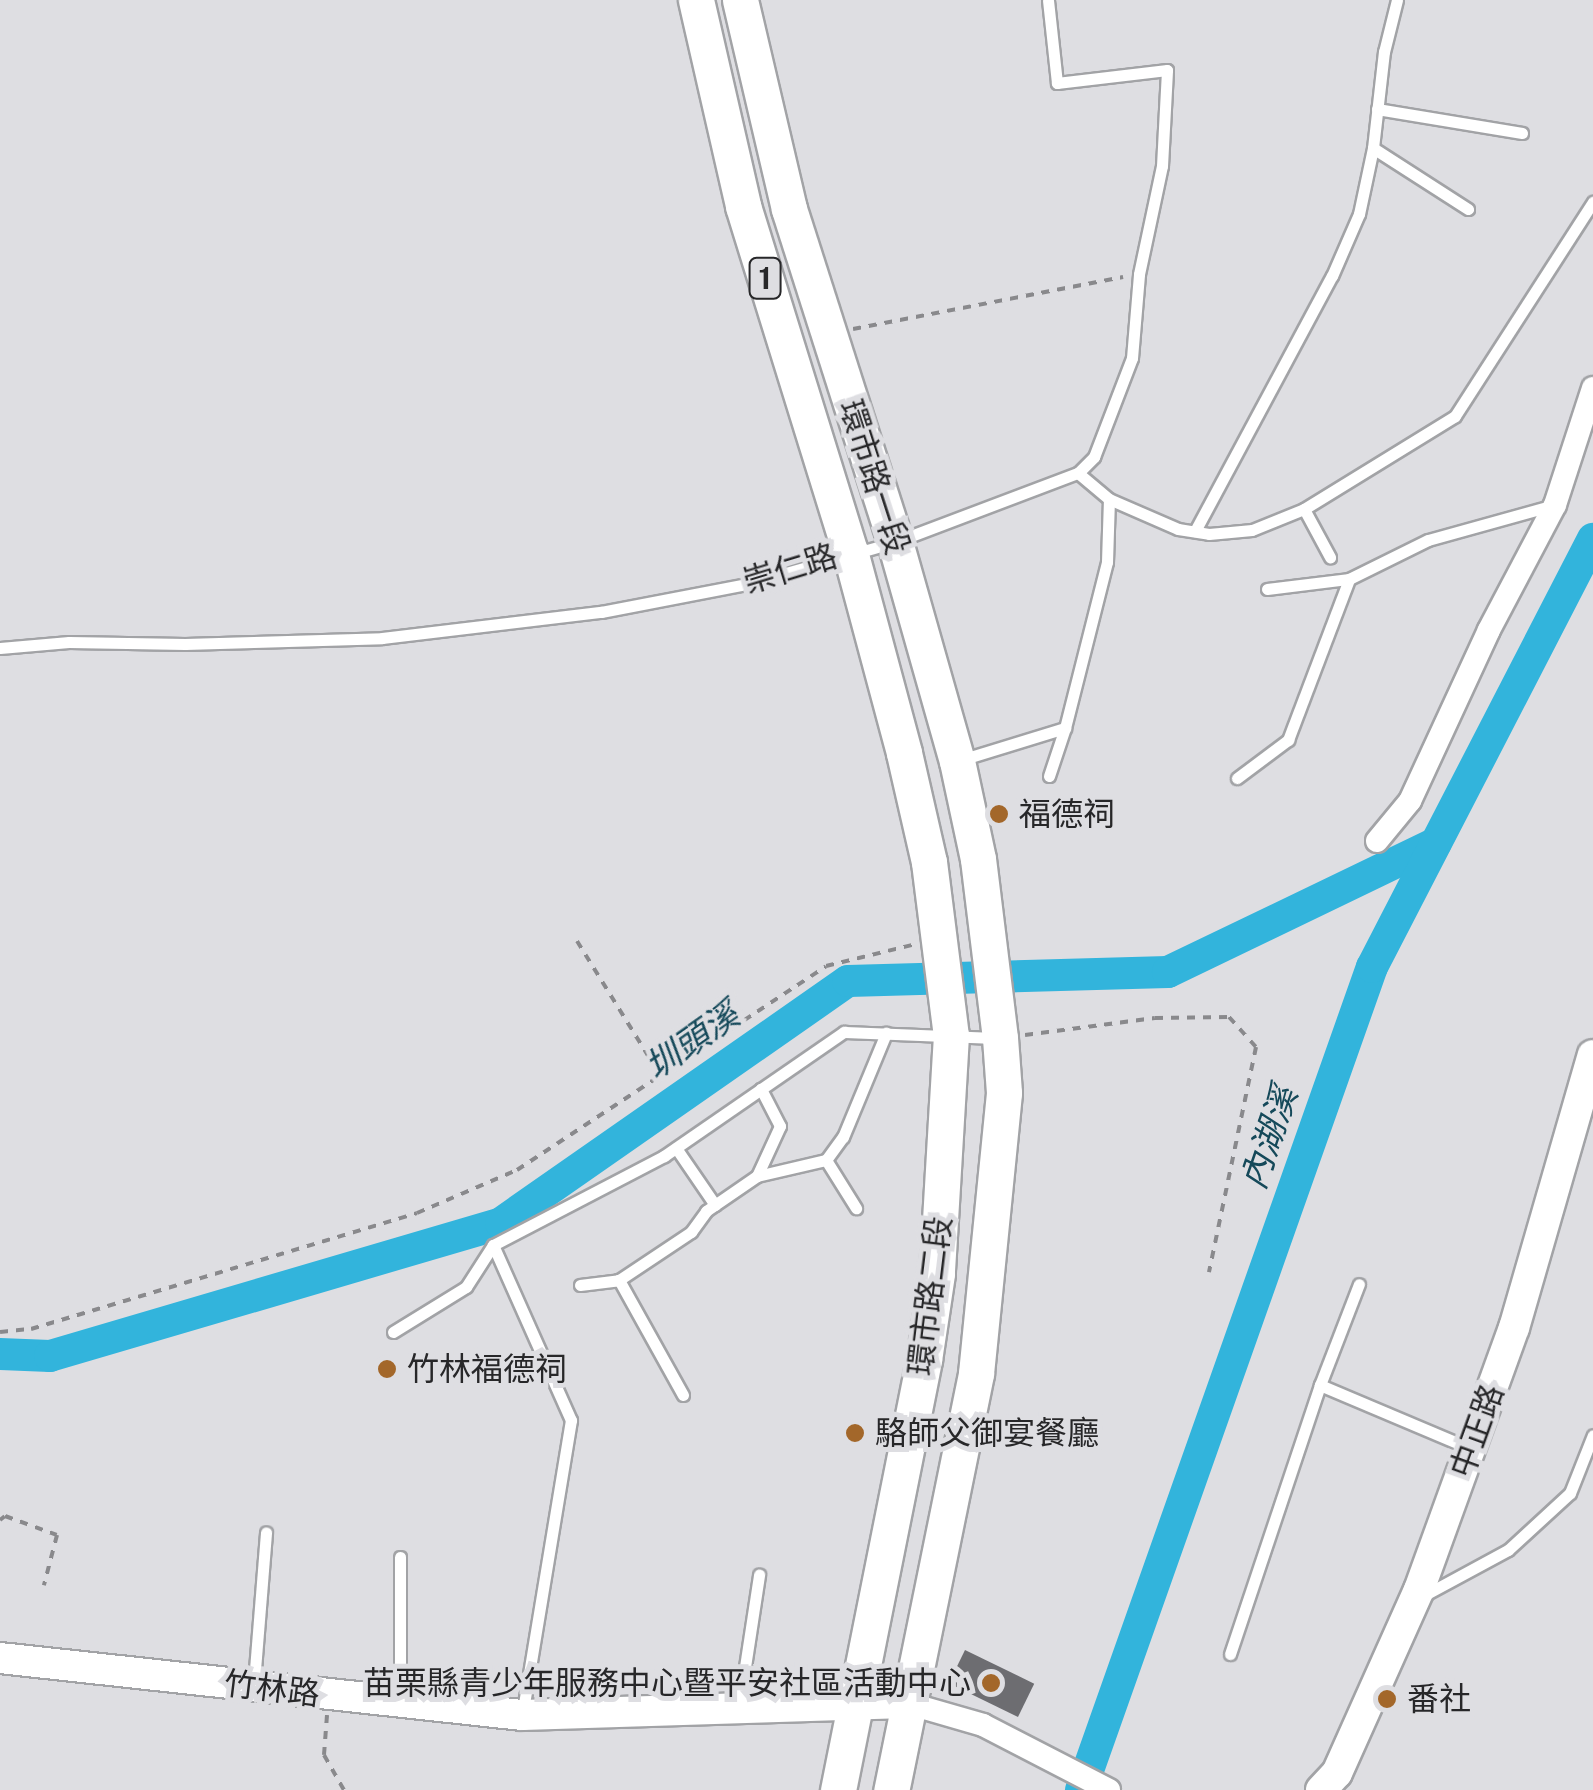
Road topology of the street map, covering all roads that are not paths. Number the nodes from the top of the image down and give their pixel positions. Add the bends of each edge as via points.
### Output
1 (696, 0) edge
2 (740, 0) edge
3 (1048, 0) edge
4 (1397, 0) edge
5 (1378, 109) junction
6 (1522, 134) dead end
7 (1373, 148) junction
8 (1593, 202) edge
9 (1468, 210) dead end
10 (1593, 388) edge
11 (1078, 473) junction
12 (1109, 499) junction
13 (1555, 504) junction
14 (1304, 509) junction
15 (1195, 531) junction
16 (895, 542) junction
17 (850, 551) junction
18 (1330, 557) dead end
19 (1349, 579) junction
20 (1266, 588) dead end
21 (0, 648) edge
22 (1066, 728) junction
23 (957, 761) junction
24 (1048, 776) dead end
25 (1237, 778) dead end
26 (1377, 841) dead end
27 (886, 1033) junction
28 (951, 1034) junction
29 (1000, 1038) junction
30 (1593, 1055) edge
31 (761, 1089) junction
32 (676, 1148) junction
33 (826, 1160) junction
34 (756, 1176) junction
35 (715, 1205) junction
36 (856, 1208) dead end
37 (493, 1244) junction
38 (619, 1280) junction
39 (1359, 1284) dead end
40 (580, 1286) dead end
41 (393, 1332) dead end
42 (1320, 1385) junction
43 (684, 1395) dead end
44 (1592, 1441) edge
45 (1471, 1448) junction
46 (266, 1532) dead end
47 (400, 1557) dead end
48 (759, 1574) dead end
49 (1414, 1601) junction
50 (1230, 1654) dead end
51 (0, 1658) edge
52 (253, 1686) junction
53 (854, 1701) junction
54 (907, 1702) junction
55 (400, 1704) junction
56 (738, 1710) junction
57 (522, 1716) junction
58 (838, 1790) edge
59 (891, 1790) edge
60 (1109, 1790) edge
61 (1321, 1790) edge

1 - 17 main road, 環市路一段 / 1 via 743,206
2 - 16 main road, 環市路一段 / 1 via 789,209
3 - 11 lane via 1057,83 1167,70 1162,166 1139,274 1132,358 1094,458
4 - 5 lane
5 - 6 lane
5 - 7 lane
7 - 9 lane
7 - 15 lane via 1359,214 1332,276
8 - 14 lane via 1455,416
10 - 13 street
11 - 12 lane
11 - 16 lane, 崇仁路
12 - 15 lane
12 - 22 lane via 1107,562
13 - 19 lane via 1428,540
13 - 26 street via 1410,801
14 - 15 lane via 1252,530
14 - 18 lane
16 - 17 lane, 崇仁路
16 - 23 main road, 環市路一段 / 1
17 - 21 lane, 崇仁路 via 748,584 601,612 382,638
17 - 28 main road, 1 via 904,753 942,944
19 - 20 lane
19 - 25 lane via 1288,740
22 - 23 lane
22 - 24 lane
23 - 29 main road, 環市路一段 / 1 via 978,859
27 - 28 lane
27 - 31 lane via 844,1032
27 - 33 lane via 843,1136
28 - 29 lane
28 - 53 main road, 環市路二段 / 1 via 932,1308
29 - 54 main road, 環市路二段 / 1 via 1004,1093 976,1374
30 - 45 street, 中正路 via 1514,1328
31 - 32 lane
31 - 34 lane via 780,1126
32 - 35 lane
32 - 37 lane
33 - 34 lane
33 - 36 lane
34 - 35 lane
35 - 38 lane via 691,1232
37 - 41 lane via 466,1287
37 - 57 lane via 571,1420
38 - 40 lane
38 - 43 lane
39 - 42 lane
42 - 45 lane
42 - 50 lane
44 - 49 lane via 1570,1493 1508,1550
45 - 49 street, 中正路
46 - 52 lane
47 - 55 lane
48 - 56 lane
49 - 61 street, 中正路 via 1337,1774
51 - 52 street, 竹林路
52 - 55 street, 竹林路
53 - 54 street, 竹林路
53 - 56 street, 竹林路
53 - 58 main road, 環市路二段 / 1
54 - 59 main road, 環市路二段 / 1
54 - 60 street, 竹林路 via 1016,1740
55 - 57 street, 竹林路
56 - 57 street, 竹林路

